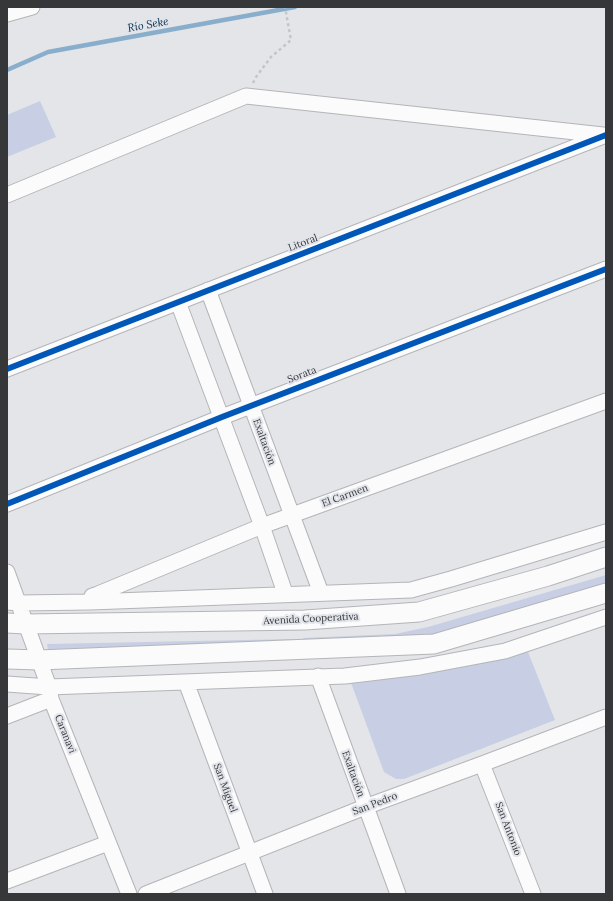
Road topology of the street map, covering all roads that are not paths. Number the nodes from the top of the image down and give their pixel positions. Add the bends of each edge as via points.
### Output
1 (32, 7) edge
2 (7, 14) edge
3 (606, 136) edge
4 (7, 195) edge
5 (606, 269) edge
6 (208, 290) junction
7 (178, 302) junction
8 (7, 369) edge
9 (606, 401) edge
10 (251, 406) junction
11 (222, 417) junction
12 (7, 504) edge
13 (292, 516) junction
14 (262, 526) junction
15 (606, 532) edge
16 (606, 557) edge
17 (7, 572) edge
18 (285, 593) junction
19 (606, 593) edge
20 (321, 594) junction
21 (90, 602) junction
22 (13, 603) edge
23 (606, 616) edge
24 (16, 623) edge
25 (7, 659) edge
26 (39, 660) junction
27 (318, 676) junction
28 (186, 682) junction
29 (7, 684) edge
30 (50, 693) junction
31 (7, 716) edge
32 (605, 720) edge
33 (482, 764) junction
34 (365, 807) junction
35 (108, 843) junction
36 (249, 853) junction
37 (7, 881) edge
38 (129, 894) edge
39 (146, 894) edge
40 (265, 894) edge
41 (398, 894) edge
42 (533, 894) edge

1 - 2 street
3 - 4 street via 246,96
3 - 6 street, Litoral
5 - 10 street, Sorata
6 - 7 street, Litoral
6 - 10 street, Exaltación
7 - 8 street, Litoral
7 - 11 street
9 - 13 street, El Carmen
10 - 11 street, Sorata
10 - 13 street, Exaltación
11 - 12 street, Sorata
11 - 14 street
13 - 14 street, El Carmen
13 - 20 street, Exaltación
14 - 18 street
14 - 21 street, El Carmen via 92,596
15 - 20 street via 412,590
16 - 24 street, Avenida Cooperativa via 419,612 305,620
17 - 22 street, Caranavi
18 - 20 street
18 - 21 street
19 - 26 street via 434,644
21 - 22 street
22 - 24 street, Caranavi
23 - 27 street via 505,651 420,667 345,676
24 - 26 street, Caranavi
25 - 26 street
26 - 30 street, Caranavi
27 - 28 street
27 - 34 street, Exaltación
28 - 30 street
28 - 36 street, San Miguel
29 - 30 street
30 - 31 street
30 - 35 street, Caranavi
32 - 33 street, San Pedro
33 - 34 street, San Pedro
33 - 42 street, San Antonio
34 - 36 street, San Pedro
34 - 41 street, Exaltación
35 - 37 street
35 - 38 street, Caranavi
36 - 39 street, San Pedro
36 - 40 street, San Miguel

